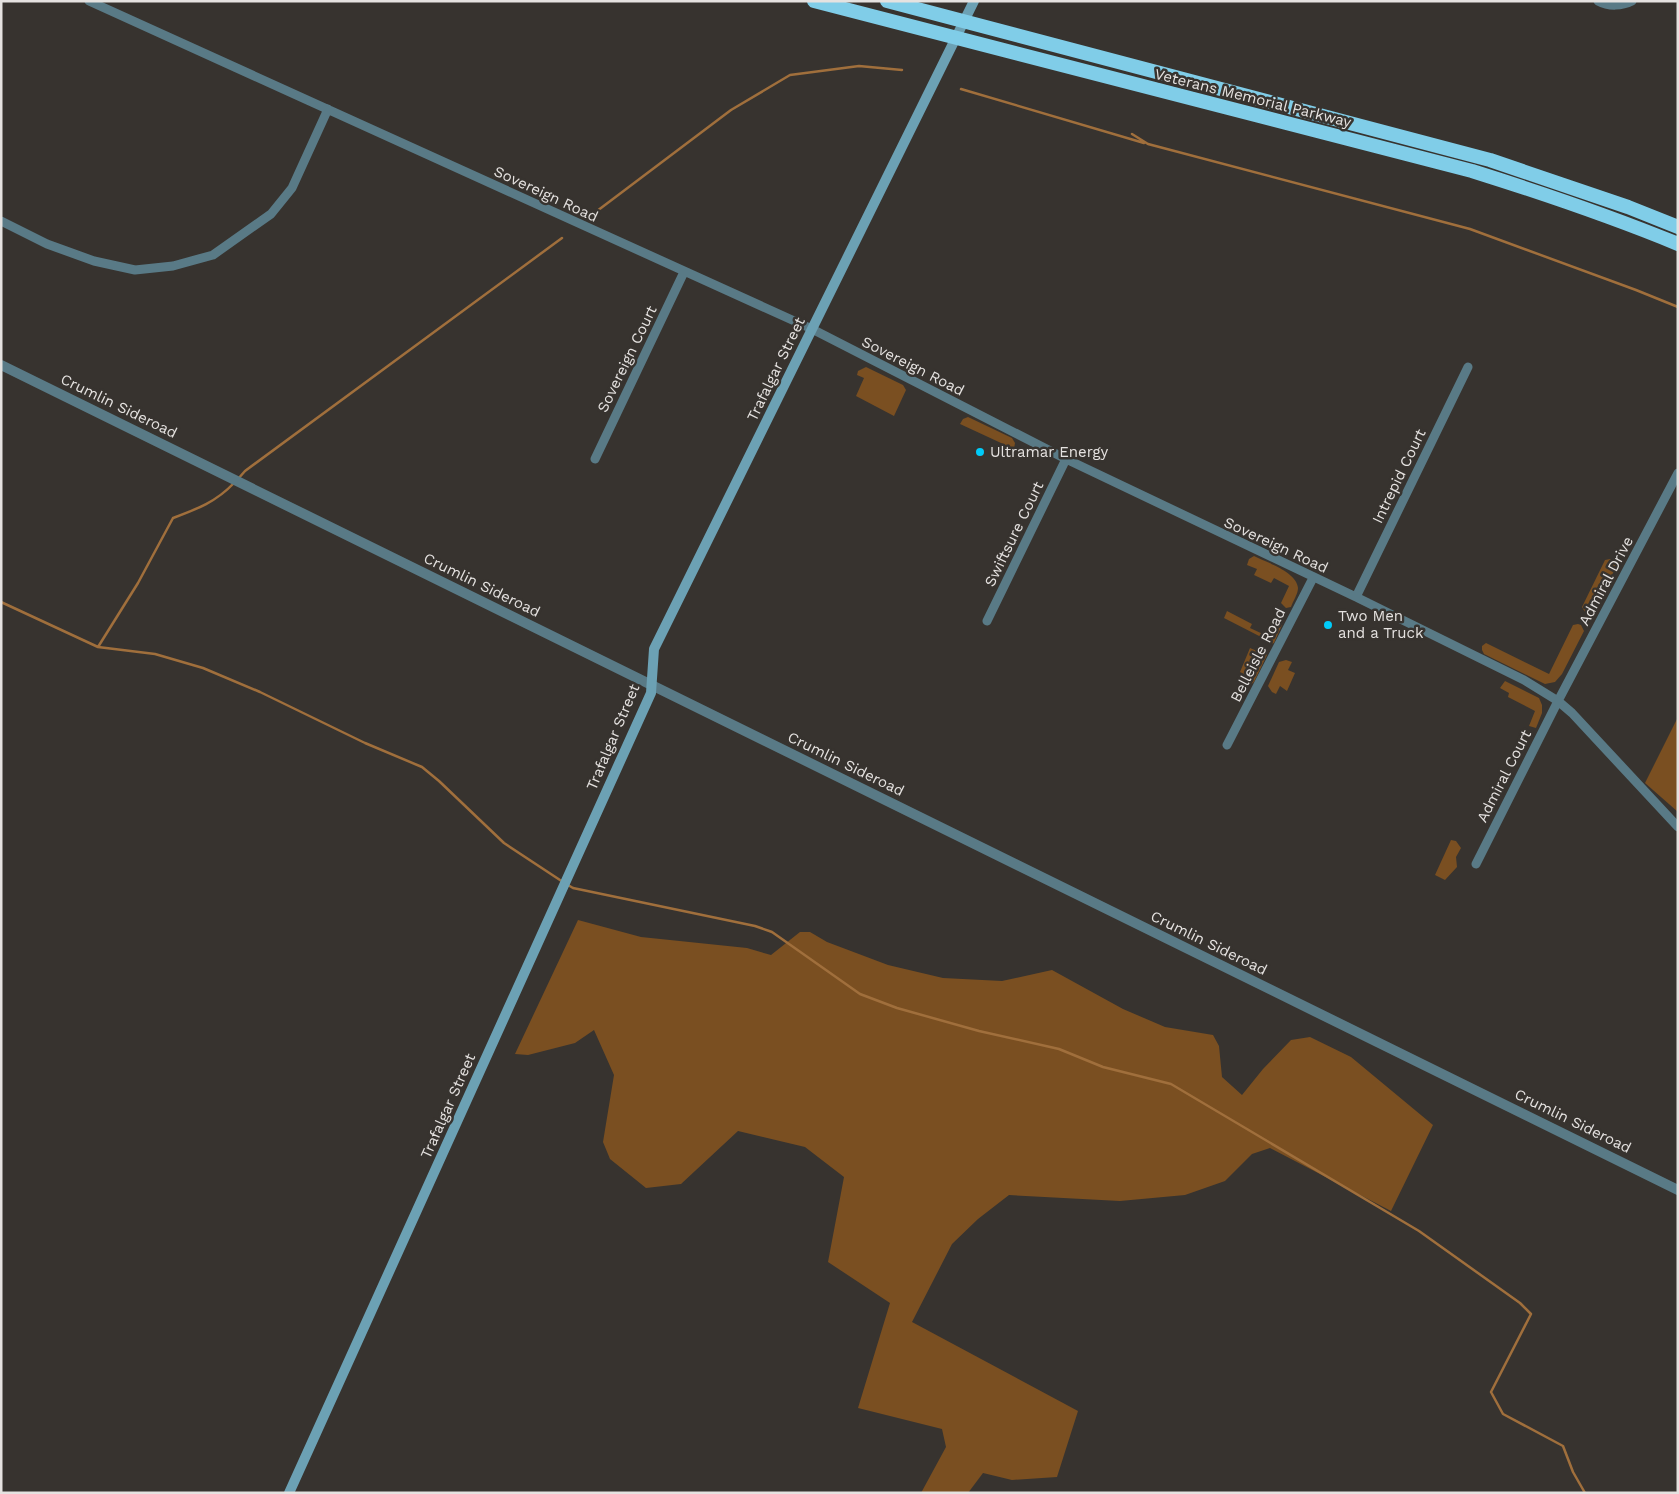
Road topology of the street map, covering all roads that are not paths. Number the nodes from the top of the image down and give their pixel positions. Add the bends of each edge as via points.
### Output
1 (89, 1) edge
2 (814, 1) edge
3 (887, 1) edge
4 (974, 1) edge
5 (1598, 1) edge
6 (1632, 1) edge
7 (964, 21) junction
8 (957, 38) junction
9 (328, 109) junction
10 (1, 221) edge
11 (1678, 227) edge
12 (1678, 244) edge
13 (684, 272) junction
14 (812, 330) junction
15 (1, 364) edge
16 (1468, 367) dead end
17 (595, 459) dead end
18 (1066, 460) junction
19 (1678, 473) edge
20 (1313, 578) junction
21 (1356, 597) junction
22 (987, 621) dead end
23 (652, 686) junction
24 (1558, 701) junction
25 (1227, 744) dead end
26 (1678, 828) edge
27 (1476, 864) dead end
28 (1678, 1190) edge
29 (289, 1493) edge

1 - 9 street, Sovereign Road
2 - 8 highway, Veterans Memorial Parkway
3 - 7 highway, Veterans Memorial Parkway
4 - 7 main road, Trafalgar Street
5 - 6 street via 1623,6
7 - 8 main road, Trafalgar Street
7 - 11 highway, Veterans Memorial Parkway via 1490,160 1628,206
8 - 12 highway, Veterans Memorial Parkway via 1472,172 1552,197
8 - 14 main road, Trafalgar Street
9 - 10 street via 292,188 271,214 213,255 173,266 135,270 47,244
9 - 13 street, Sovereign Road
13 - 14 street, Sovereign Road
13 - 17 street, Sovereign Court
14 - 18 street, Sovereign Road
14 - 23 main road, Trafalgar Street via 654,649
15 - 23 street, Crumlin Sideroad
16 - 21 street, Intrepid Court
18 - 20 street, Sovereign Road
18 - 22 street, Swiftsure Court
19 - 24 street, Admiral Drive
20 - 21 street, Sovereign Road
20 - 25 street, Belleisle Road
21 - 24 street, Sovereign Road via 1524,680
23 - 28 street, Crumlin Sideroad
23 - 29 main road, Trafalgar Street
24 - 26 street, Sovereign Road via 1572,712
24 - 27 street, Admiral Court

